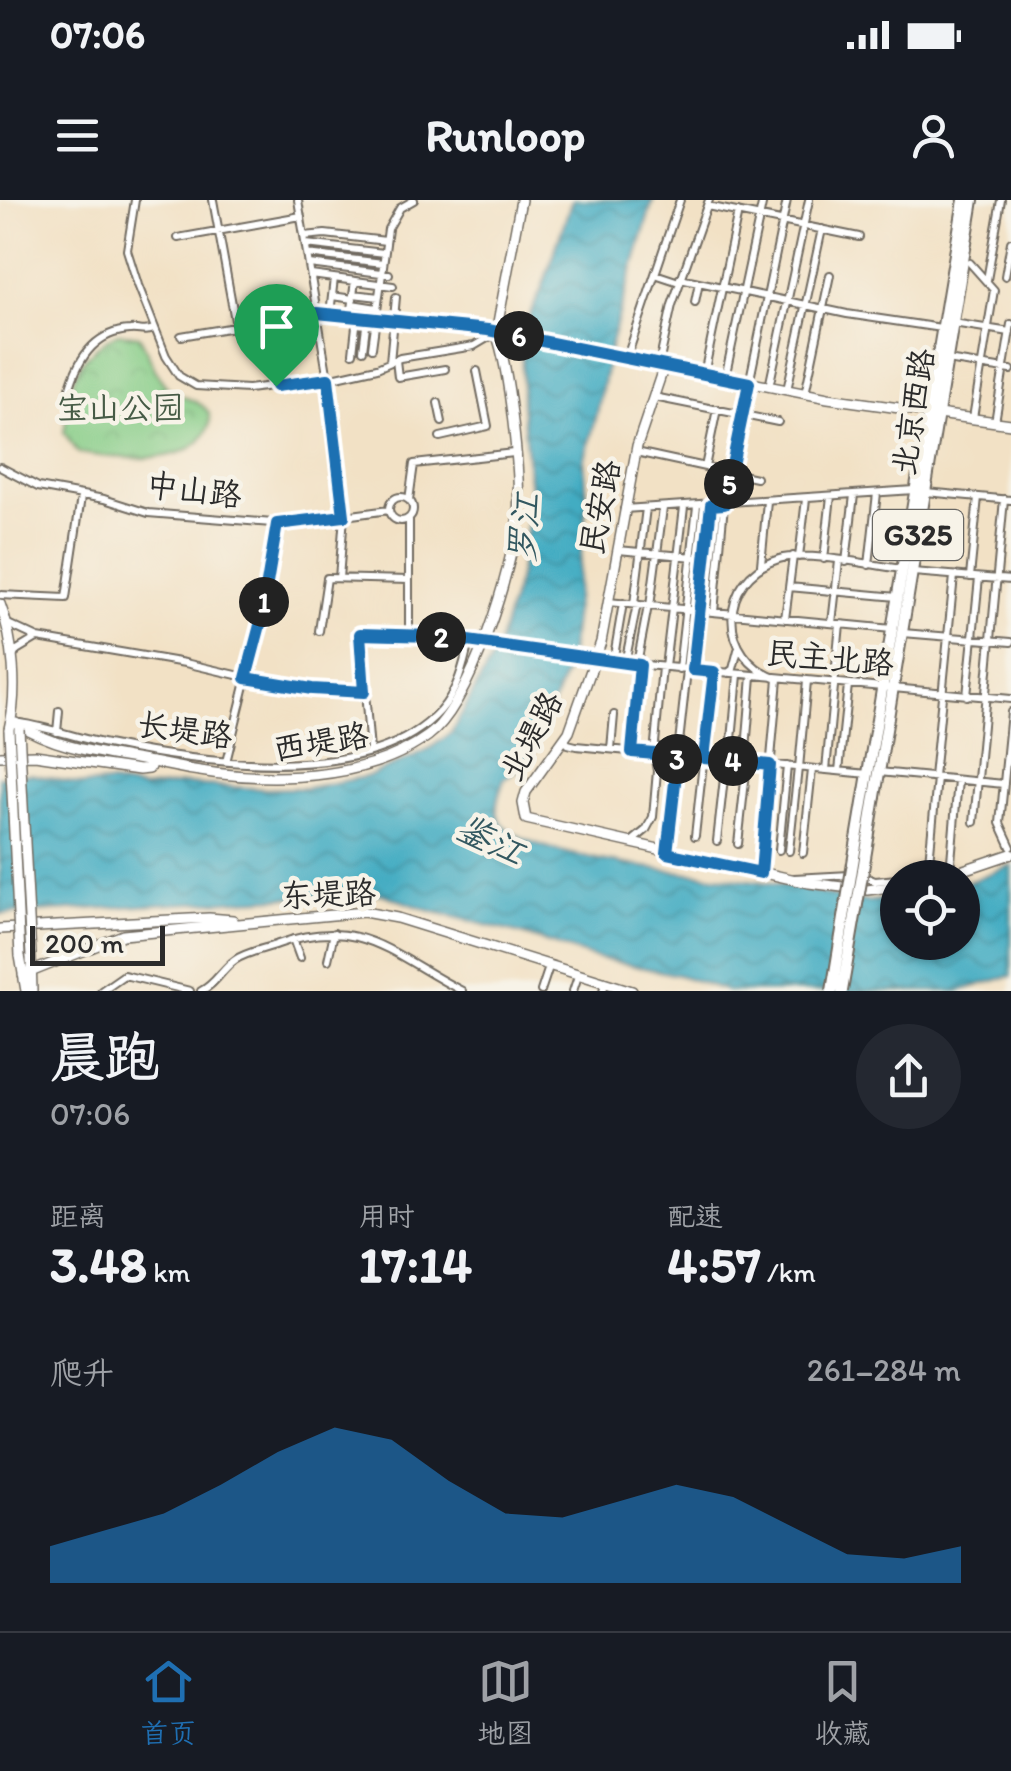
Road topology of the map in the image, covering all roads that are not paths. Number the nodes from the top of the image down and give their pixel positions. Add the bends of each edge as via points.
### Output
1 (136, 200) edge
2 (213, 200) edge
3 (298, 200) edge
4 (414, 200) edge
5 (521, 200) edge
6 (680, 200) edge
7 (763, 200) edge
8 (787, 200) edge
9 (809, 200) edge
10 (964, 200) edge
11 (973, 200) edge
12 (1001, 200) edge
13 (708, 203) edge
14 (738, 212) junction
15 (301, 216) junction
16 (759, 217) junction
17 (782, 222) junction
18 (804, 226) junction
19 (964, 227) junction
20 (822, 230) junction
21 (218, 231) junction
22 (860, 237) dead end
23 (178, 238) dead end
24 (305, 240) junction
25 (386, 241) junction
26 (1011, 242) edge
27 (384, 253) junction
28 (307, 254) junction
29 (383, 263) junction
30 (970, 263) dead end
31 (309, 264) junction
32 (385, 274) junction
33 (656, 274) junction
34 (830, 274) dead end
35 (311, 275) junction
36 (1005, 276) dead end
37 (334, 278) junction
38 (344, 279) junction
39 (355, 280) junction
40 (680, 280) junction
41 (700, 282) junction
42 (986, 282) junction
43 (380, 284) junction
44 (393, 286) dead end
45 (722, 288) junction
46 (743, 292) junction
47 (332, 296) junction
48 (343, 297) junction
49 (379, 297) junction
50 (396, 297) dead end
51 (766, 297) junction
52 (352, 299) junction
53 (695, 302) dead end
54 (787, 302) junction
55 (806, 305) junction
56 (378, 308) junction
57 (823, 309) junction
58 (317, 313) junction
59 (330, 314) junction
60 (354, 317) junction
61 (372, 319) junction
62 (266, 321) junction
63 (393, 321) junction
64 (236, 326) junction
65 (948, 326) junction
66 (154, 329) junction
67 (988, 329) junction
68 (1010, 329) edge
69 (502, 334) junction
70 (181, 336) dead end
71 (372, 348) dead end
72 (630, 348) dead end
73 (363, 350) dead end
74 (352, 353) dead end
75 (946, 360) junction
76 (393, 361) junction
77 (658, 364) junction
78 (982, 366) junction
79 (445, 369) dead end
80 (1007, 369) edge
81 (477, 371) dead end
82 (704, 374) junction
83 (724, 378) junction
84 (328, 379) junction
85 (749, 383) junction
86 (276, 386) junction
87 (769, 387) junction
88 (788, 390) junction
89 (69, 391) dead end
90 (805, 394) junction
91 (654, 396) junction
92 (438, 403) dead end
93 (717, 409) junction
94 (933, 413) junction
95 (743, 414) junction
96 (974, 418) junction
97 (442, 422) dead end
98 (778, 422) dead end
99 (995, 422) junction
100 (1011, 424) edge
101 (440, 438) dead end
102 (636, 452) junction
103 (514, 453) junction
104 (0, 467) edge
105 (704, 467) junction
106 (731, 472) junction
107 (756, 478) dead end
108 (920, 491) junction
109 (878, 493) junction
110 (854, 494) junction
111 (831, 496) junction
112 (80, 497) junction
113 (978, 497) junction
114 (806, 498) junction
115 (1008, 499) edge
116 (409, 500) junction
117 (767, 501) junction
118 (724, 504) junction
119 (711, 505) junction
120 (684, 506) junction
121 (697, 506) junction
122 (646, 508) junction
123 (662, 508) junction
124 (624, 509) junction
125 (388, 510) junction
126 (344, 516) junction
127 (409, 518) junction
128 (277, 524) junction
129 (617, 550) junction
130 (640, 552) junction
131 (657, 554) junction
132 (678, 556) junction
133 (691, 557) junction
134 (796, 557) junction
135 (705, 558) junction
136 (824, 560) junction
137 (842, 562) junction
138 (869, 564) junction
139 (760, 567) junction
140 (907, 570) junction
141 (954, 576) junction
142 (339, 578) junction
143 (975, 578) junction
144 (996, 579) junction
145 (409, 580) junction
146 (1011, 580) edge
147 (789, 586) junction
148 (836, 591) junction
149 (0, 595) edge
150 (898, 598) junction
151 (608, 602) junction
152 (623, 603) junction
153 (0, 604) edge
154 (635, 604) junction
155 (649, 606) junction
156 (672, 608) junction
157 (686, 609) junction
158 (700, 610) junction
159 (714, 612) junction
160 (734, 614) junction
161 (785, 619) junction
162 (8, 624) junction
163 (836, 624) junction
164 (897, 631) junction
165 (319, 632) dead end
166 (409, 634) junction
167 (947, 636) junction
168 (38, 638) junction
169 (974, 639) junction
170 (991, 640) junction
171 (469, 641) junction
172 (1011, 642) edge
173 (486, 643) junction
174 (738, 647) junction
175 (589, 658) junction
176 (11, 659) junction
177 (613, 662) junction
178 (626, 663) junction
179 (638, 665) junction
180 (664, 667) junction
181 (686, 669) junction
182 (718, 673) junction
183 (738, 675) junction
184 (752, 676) junction
185 (246, 678) junction
186 (778, 678) junction
187 (806, 681) junction
188 (834, 683) junction
189 (848, 684) junction
190 (887, 688) junction
191 (364, 692) junction
192 (940, 694) junction
193 (968, 696) junction
194 (986, 697) junction
195 (1011, 699) edge
196 (59, 711) dead end
197 (1011, 712) edge
198 (614, 715) dead end
199 (14, 724) junction
200 (57, 732) junction
201 (564, 743) junction
202 (611, 749) junction
203 (370, 750) junction
204 (1009, 750) edge
205 (632, 752) junction
206 (654, 754) junction
207 (0, 756) edge
208 (678, 756) junction
209 (704, 758) junction
210 (728, 761) junction
211 (152, 762) junction
212 (226, 762) junction
213 (746, 762) junction
214 (770, 765) junction
215 (787, 766) junction
216 (798, 768) junction
217 (812, 769) junction
218 (826, 770) junction
219 (839, 772) junction
220 (873, 773) junction
221 (935, 778) junction
222 (958, 780) junction
223 (978, 782) junction
224 (1004, 784) junction
225 (687, 792) dead end
226 (700, 794) junction
227 (974, 822) dead end
228 (695, 836) dead end
229 (717, 841) dead end
230 (629, 844) junction
231 (738, 844) dead end
232 (779, 850) dead end
233 (789, 851) dead end
234 (1011, 851) edge
235 (667, 853) junction
236 (803, 853) dead end
237 (929, 860) edge
238 (951, 860) edge
239 (980, 864) edge
240 (857, 872) junction
241 (761, 873) junction
242 (788, 879) junction
243 (880, 881) edge
244 (880, 886) edge
245 (312, 921) junction
246 (154, 929) junction
247 (0, 932) edge
248 (112, 934) junction
249 (334, 934) junction
250 (312, 935) junction
251 (292, 939) junction
252 (300, 958) dead end
253 (328, 960) dead end
254 (548, 970) junction
255 (27, 975) junction
256 (577, 979) junction
257 (604, 989) edge
258 (186, 990) edge
259 (29, 991) edge
260 (100, 991) edge
261 (201, 991) edge
262 (462, 991) edge
263 (541, 991) edge
264 (573, 991) edge
265 (616, 991) edge
266 (632, 991) edge
267 (832, 991) edge
268 (842, 991) edge

1 - 66 street via 127,250
2 - 21 street
3 - 15 street
4 - 25 street via 392,218
5 - 69 main road
6 - 33 street
7 - 16 street
8 - 17 street
9 - 18 street
10 - 19 highway, 北京西路 / G325
11 - 19 highway, 北京西路 / G325
12 - 42 street
13 - 14 street
13 - 40 street, 民安路
14 - 16 street
14 - 45 street
15 - 21 street
15 - 24 street
16 - 17 street
16 - 46 street
17 - 18 street
17 - 51 street
18 - 20 street
18 - 54 street
19 - 65 highway, 北京西路 / G325
20 - 22 street
20 - 55 street
21 - 23 street
21 - 64 street
24 - 25 street via 325,234
24 - 27 street
24 - 28 street
25 - 27 street
26 - 36 street
27 - 29 street
28 - 29 street
28 - 31 street
29 - 32 street
30 - 42 street
31 - 32 street
31 - 35 street
32 - 43 street
33 - 40 street
33 - 72 street
34 - 57 street
35 - 37 street
35 - 58 street
37 - 38 street
37 - 47 street
38 - 39 street
38 - 48 street
39 - 43 street
39 - 52 street
40 - 41 street
40 - 77 street, 民安路
41 - 45 street
41 - 53 street
42 - 67 street via 994,290
43 - 44 street
43 - 49 street
45 - 46 street
45 - 82 street
46 - 51 street
46 - 83 street
47 - 48 street
47 - 59 street
48 - 52 street
49 - 52 street
49 - 56 street
50 - 63 street
51 - 54 street
51 - 85 street
52 - 56 street
52 - 60 street
54 - 55 street
54 - 87 street
55 - 57 street
55 - 88 street
56 - 61 street
57 - 65 street
57 - 90 street
58 - 59 street
58 - 62 street
58 - 84 street
59 - 60 street
60 - 61 street
60 - 74 street
61 - 63 street
61 - 71 street
61 - 73 street
62 - 64 street
62 - 86 street
63 - 69 street
63 - 76 street
64 - 70 street
65 - 67 street
65 - 75 highway, 北京西路 / G325
65 - 94 highway, 北京西路 / G325
66 - 86 street via 190,384 228,390
66 - 89 street via 116,332 92,346 78,362
67 - 68 street
67 - 78 street
68 - 80 street
69 - 76 street
69 - 77 main road
69 - 103 main road, 西堤路
75 - 78 street
75 - 94 highway, 北京西路 / G325
76 - 79 street via 398,377
76 - 84 street
77 - 82 main road
77 - 91 main road, 民安路
78 - 80 street
78 - 96 street
80 - 99 street
81 - 101 street via 488,426
82 - 83 main road
83 - 85 main road
84 - 86 street
84 - 126 street
85 - 87 main road
85 - 95 street
87 - 88 main road
88 - 90 main road
90 - 94 main road
91 - 93 street
91 - 102 main road, 民安路
92 - 97 street
93 - 95 street
93 - 105 street
94 - 96 main road
94 - 108 highway, 北京西路 / G325
95 - 98 street
95 - 106 street
96 - 99 main road
99 - 100 main road
102 - 105 street
102 - 124 main road, 民安路
103 - 116 street via 414,464
103 - 173 main road, 西堤路 via 516,528
104 - 112 street, 中山路 via 38,487
105 - 106 street
106 - 107 street
106 - 118 street
108 - 109 street
108 - 113 street
108 - 140 highway, 北京西路 / G325
109 - 110 street
109 - 138 street
110 - 111 street
110 - 137 street
111 - 114 street
111 - 136 street
112 - 128 street, 中山路 via 148,514
112 - 149 street via 66,598
113 - 115 street
113 - 143 street
114 - 117 street
114 - 134 street
115 - 144 street
116 - 125 street via 395,498
116 - 127 street
117 - 118 street
117 - 139 street
118 - 119 street
118 - 159 street
119 - 121 street
119 - 135 street
120 - 121 street
120 - 123 street
120 - 132 street
121 - 133 street
122 - 123 street
122 - 124 street
122 - 130 street
123 - 131 street
124 - 129 main road, 民安路
125 - 126 street, 中山路
125 - 127 street via 398,521
126 - 128 street, 中山路
126 - 142 street
127 - 145 street
128 - 185 street
129 - 130 street
129 - 151 main road, 民安路
130 - 131 street
130 - 154 street
131 - 132 street
131 - 155 street
132 - 133 street
132 - 156 street
133 - 135 street
133 - 157 street
134 - 136 street
134 - 139 street
134 - 147 street
135 - 158 street
136 - 137 street
137 - 138 street
137 - 148 street
138 - 140 street
139 - 160 street via 739,591
140 - 141 street
140 - 150 highway, 北京西路 / G325
140 - 164 highway, 北京西路 / G325
141 - 143 street
141 - 167 street
142 - 145 street
142 - 165 street via 328,578
143 - 144 street
143 - 169 street
144 - 146 street
144 - 170 street
145 - 166 street
147 - 148 street
147 - 161 street
148 - 150 street
148 - 163 street
150 - 164 highway, 北京西路 / G325
151 - 152 street
151 - 175 main road, 民安路 via 601,642
152 - 154 street
152 - 177 street
153 - 162 main road
154 - 155 street
154 - 178 street
155 - 156 street
155 - 179 street
156 - 157 street
156 - 180 street
157 - 158 street
157 - 181 street
158 - 159 street
158 - 181 street
159 - 160 street
160 - 161 street
160 - 174 street
161 - 163 street
162 - 168 street
162 - 176 main road
163 - 164 street
163 - 188 street
164 - 167 street
164 - 190 highway, 北京西路 / G325
166 - 171 street, 民主北路
166 - 191 street, 民主北路 via 360,634
167 - 169 street
167 - 192 street
168 - 176 street
168 - 185 street
169 - 170 street
169 - 193 street
170 - 172 street
170 - 194 street
171 - 173 street, 民主北路
171 - 203 street, 长堤路 via 456,685 438,714 411,734
173 - 175 street, 民主北路
173 - 211 main road, 西堤路 via 444,723 379,760 264,777
174 - 182 street via 729,674
174 - 186 street via 753,666
175 - 177 street, 民主北路
175 - 201 main road, 北堤路
176 - 199 main road
177 - 178 street, 民主北路
178 - 179 street, 民主北路
179 - 180 street, 民主北路
179 - 205 street
180 - 181 street, 民主北路
180 - 206 street
181 - 182 street, 民主北路
181 - 208 street
182 - 183 street, 民主北路
182 - 209 street
183 - 184 street, 民主北路
183 - 210 street
184 - 186 street, 民主北路
184 - 213 street
185 - 191 street
185 - 212 street
186 - 187 street, 民主北路
186 - 214 street
187 - 188 street, 民主北路
187 - 216 street
188 - 189 street, 民主北路
188 - 218 street
189 - 190 street, 民主北路
189 - 219 street
190 - 192 street, 民主北路
190 - 220 highway, 北京西路 / G325
191 - 203 street
192 - 193 street, 民主北路
192 - 221 street
193 - 194 street, 民主北路
194 - 195 street, 民主北路
194 - 223 street
196 - 200 street
197 - 204 street
198 - 202 street
199 - 200 street, 长堤路
199 - 211 main road, 西堤路 via 69,746
199 - 255 main road, bridge
200 - 212 street, 长堤路
201 - 202 street
201 - 230 main road, 北堤路 via 526,792 526,819
202 - 205 street
203 - 212 street, 长堤路 via 295,763
204 - 224 street
205 - 206 street
206 - 208 street
206 - 230 street via 654,817
207 - 211 main road via 142,770
208 - 209 street
208 - 235 street
209 - 210 street
209 - 226 street
210 - 213 street
210 - 229 street
213 - 214 street
213 - 231 street
214 - 215 street
214 - 241 street
215 - 216 street
215 - 232 street
216 - 217 street
216 - 233 street
217 - 218 street
217 - 236 street
218 - 219 street
219 - 220 street
220 - 221 street
220 - 240 highway, 北京西路 / G325
221 - 222 street
221 - 237 street
222 - 223 street
222 - 238 street
223 - 224 street
223 - 227 street
224 - 234 street via 1000,823
225 - 226 street
226 - 228 street
230 - 235 main road, 北堤路
234 - 239 main road
235 - 241 main road, 北堤路
240 - 242 street
240 - 243 street
240 - 267 highway, G325, bridge
240 - 268 highway, G325, bridge
241 - 242 main road, 北堤路
242 - 244 main road, 北堤路
245 - 246 main road, 东堤路
245 - 250 street
245 - 254 main road, 东堤路 via 387,920
246 - 247 main road
246 - 248 main road
246 - 255 main road, 东堤路
246 - 266 main road, 东堤路 via 379,914
247 - 248 main road
248 - 255 main road
249 - 250 street
249 - 253 street
249 - 262 street via 370,938
250 - 251 street
251 - 252 street
251 - 261 street via 236,960
254 - 256 main road, 东堤路
254 - 263 street
255 - 259 main road
256 - 257 main road, 东堤路
256 - 264 street
257 - 265 main road, 东堤路
258 - 260 street via 124,975

